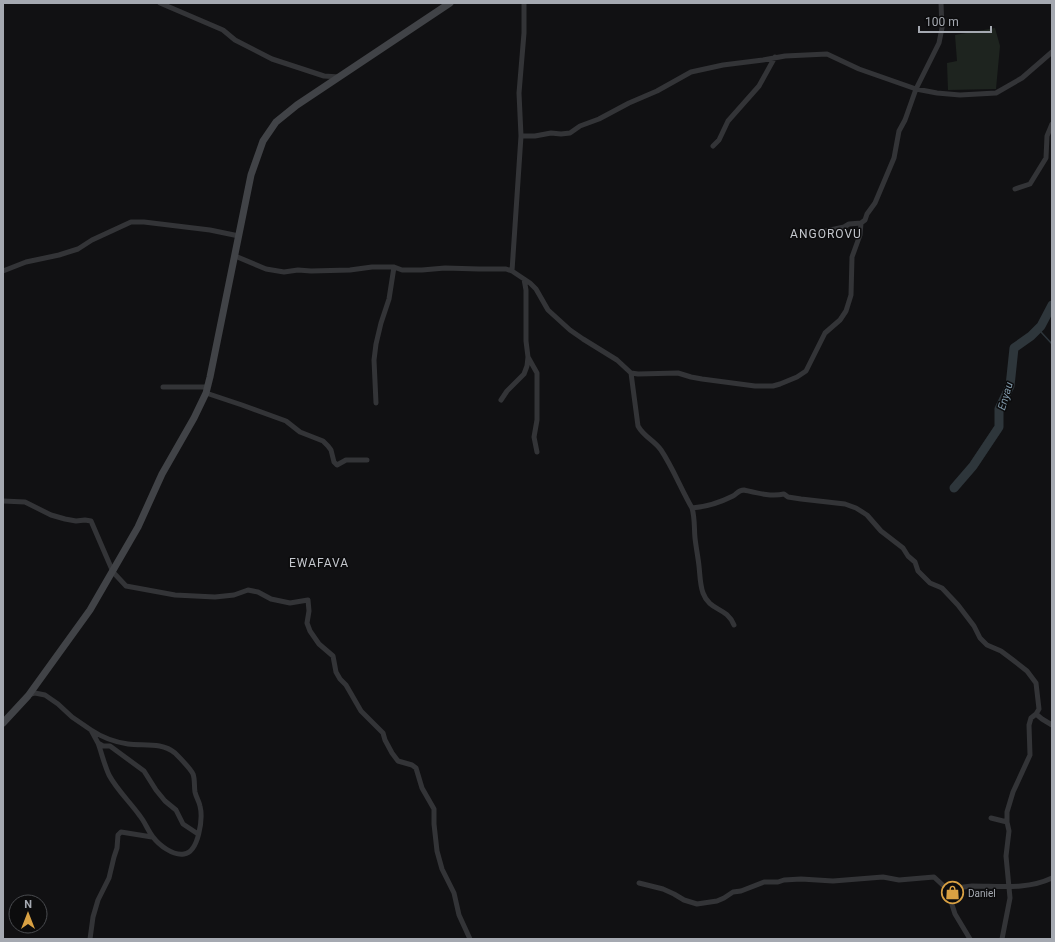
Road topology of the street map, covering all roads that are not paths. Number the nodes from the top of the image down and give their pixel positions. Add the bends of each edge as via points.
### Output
1 (160, 3) edge
2 (450, 3) edge
3 (524, 3) edge
4 (941, 3) edge
5 (1052, 52) edge
6 (775, 57) junction
7 (339, 77) junction
8 (916, 89) junction
9 (1052, 124) edge
10 (521, 136) junction
11 (713, 146) dead end
12 (1015, 189) dead end
13 (861, 223) junction
14 (821, 232) dead end
15 (239, 236) junction
16 (235, 256) junction
17 (394, 267) junction
18 (512, 270) junction
19 (3, 271) edge
20 (524, 279) junction
21 (528, 357) junction
22 (631, 373) junction
23 (162, 387) dead end
24 (206, 390) junction
25 (501, 400) dead end
26 (376, 403) dead end
27 (537, 452) dead end
28 (367, 460) dead end
29 (3, 501) edge
30 (692, 508) junction
31 (113, 572) junction
32 (734, 625) dead end
33 (28, 696) junction
34 (1036, 714) junction
35 (3, 723) edge
36 (1052, 725) edge
37 (91, 730) junction
38 (98, 743) junction
39 (991, 818) dead end
40 (1007, 822) junction
41 (198, 834) junction
42 (152, 837) junction
43 (1052, 878) edge
44 (639, 883) dead end
45 (1010, 887) junction
46 (947, 889) junction
47 (90, 939) edge
48 (470, 939) edge
49 (970, 939) edge
50 (1002, 939) edge

1 - 7 street via 223,30 235,40 272,59 324,76
2 - 7 street
3 - 10 street via 519,93
4 - 8 street via 942,28 939,43
5 - 8 street via 1022,78 996,93 960,95
6 - 8 street via 827,54 859,69
6 - 10 street via 691,72 570,133
6 - 11 street via 759,86 728,121 719,140
7 - 15 street via 276,122 263,141 251,175
8 - 13 street via 899,131 894,158 884,184
9 - 12 street via 1047,136 1046,158 1030,184
10 - 18 street
13 - 14 street
13 - 22 street via 860,235 852,257 850,295 846,311 840,320 824,333 806,371 801,375 780,384 754,386 678,373
15 - 16 street
15 - 19 street via 210,230 131,222 78,249 26,262
16 - 17 street via 266,269 284,272
16 - 24 street
17 - 18 street via 402,270
17 - 26 street via 374,360
18 - 20 street
20 - 21 street
20 - 22 street via 536,289 552,314 583,340 617,360
21 - 25 street via 526,372
21 - 27 street via 537,373 537,420 534,437
22 - 30 street via 638,426 661,450
23 - 24 street
24 - 28 street via 286,421 300,432 323,441 331,450 337,465 346,460
24 - 31 street via 194,418 162,474 138,528
29 - 31 street via 25,502 51,515 76,521 91,521
30 - 32 street via 702,591 707,601 727,613
30 - 34 street via 715,503 744,490 777,496 784,494 801,500 841,503 856,508 903,548 915,562 918,571 930,583 942,588 958,605 987,645 1001,651 1028,672 1036,683 1039,709
31 - 33 street via 90,610
31 - 48 street via 126,586 174,595 215,597 248,590 290,603 308,600 307,623 310,631 319,644 333,656 334,668 340,679 361,711 383,732 395,757 400,762 412,764 416,768 422,788 434,809 436,845 442,869 454,893 460,920
33 - 35 street
33 - 37 street via 35,693 45,695
34 - 36 street
34 - 40 street via 1031,718 1029,725 1030,755 1013,792
37 - 38 street
37 - 41 street via 101,737 114,741 158,745 176,754 193,774 200,806
38 - 41 street via 110,746 144,771 165,801 176,810 183,824
38 - 42 street via 110,777 142,818
39 - 40 street
40 - 45 street via 1009,831 1006,856
41 - 42 street via 191,851 184,854 167,849
42 - 47 street via 121,832 118,835 109,878 93,917
43 - 45 street via 1036,884
44 - 46 street via 663,889 697,904 717,901 733,892 741,892 764,882 784,880 823,881 883,877 900,880 930,877 937,879
45 - 46 street via 971,886
45 - 50 street
46 - 49 street via 955,914

